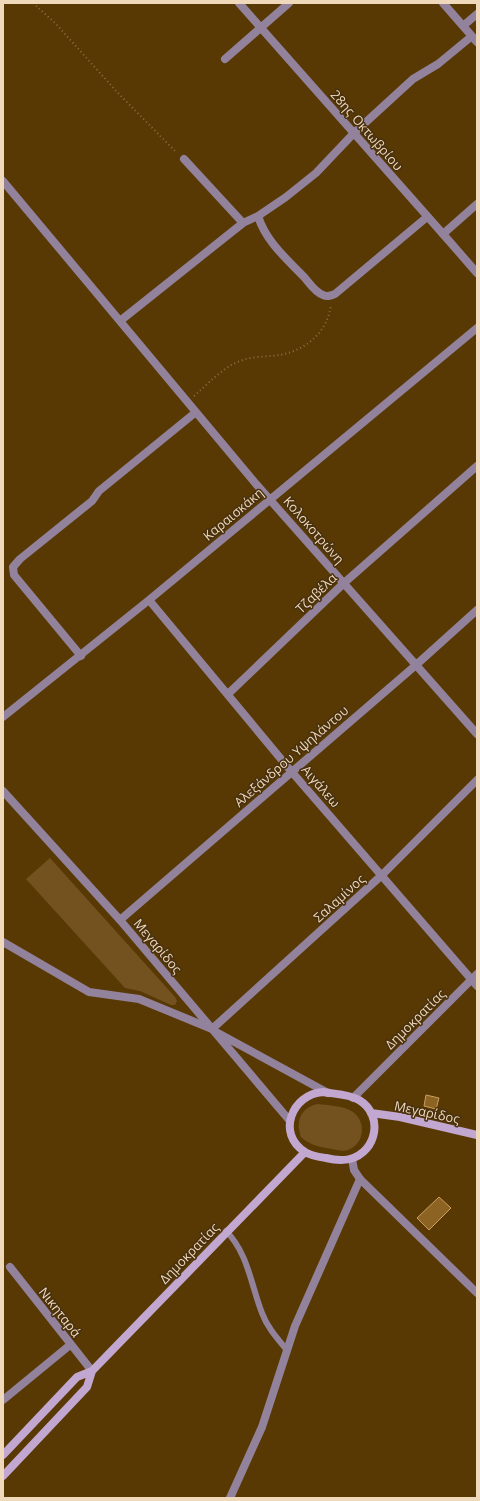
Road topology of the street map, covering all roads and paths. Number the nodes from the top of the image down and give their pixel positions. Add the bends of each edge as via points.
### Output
1 (33, 3) edge
2 (239, 3) edge
3 (289, 3) edge
4 (444, 3) edge
5 (477, 14) edge
6 (463, 26) junction
7 (261, 28) junction
8 (474, 39) edge
9 (225, 59) dead end
10 (354, 134) junction
11 (184, 160) joint
12 (3, 181) edge
13 (477, 204) edge
14 (258, 216) junction
15 (427, 216) junction
16 (243, 223) junction
17 (443, 234) junction
18 (477, 273) edge
19 (334, 294) junction
20 (120, 321) junction
21 (477, 328) edge
22 (188, 402) junction
23 (196, 412) junction
24 (475, 471) edge
25 (270, 499) junction
26 (344, 583) junction
27 (149, 600) junction
28 (477, 610) edge
29 (81, 656) junction
30 (416, 665) junction
31 (228, 694) junction
32 (3, 718) edge
33 (477, 734) edge
34 (291, 771) junction
35 (477, 780) edge
36 (3, 791) edge
37 (382, 875) junction
38 (120, 920) junction
39 (3, 942) edge
40 (475, 980) edge
41 (212, 1029) junction
42 (328, 1093) junction
43 (353, 1098) junction
44 (371, 1113) junction
45 (290, 1121) junction
46 (477, 1135) edge
47 (305, 1152) junction
48 (352, 1159) junction
49 (360, 1179) junction
50 (226, 1231) junction
51 (10, 1267) dead end
52 (477, 1293) edge
53 (70, 1345) junction
54 (286, 1349) junction
55 (92, 1371) junction
56 (3, 1400) edge
57 (3, 1455) edge
58 (3, 1476) edge
59 (230, 1498) edge

1 - 11 path via 56,24 118,93
2 - 7 street, 28ης Οκτωβρίου
3 - 7 street
4 - 6 street
5 - 6 street
6 - 8 street
7 - 9 street
7 - 10 street, 28ης Οκτωβρίου
8 - 10 street via 413,79
10 - 14 street via 316,173
10 - 15 street, 28ης Οκτωβρίου
11 - 16 street
12 - 20 street, Κολοκοτρώνη
13 - 17 street
14 - 16 street
14 - 19 street via 272,243 316,291 324,296
15 - 17 street, 28ης Οκτωβρίου
15 - 19 street
16 - 20 street
17 - 18 street, 28ης Οκτωβρίου
19 - 22 path via 326,324 303,348 281,355 242,360 225,368
20 - 22 street, Κολοκοτρώνη
21 - 25 street, Καραισκάκη
22 - 23 street, Κολοκοτρώνη
23 - 25 street, Κολοκοτρώνη
23 - 29 street via 99,491 92,500 13,567 14,574
24 - 26 street, Τζαβέλα
25 - 26 street, Κολοκοτρώνη
25 - 27 street, Καραισκάκη
26 - 30 street, Κολοκοτρώνη
26 - 31 street, Τζαβέλα
27 - 29 street, Καραισκάκη
27 - 31 street, Αιγάλεω
28 - 30 street, Αλεξάνδρου Υψηλάντου
29 - 32 street, Καραισκάκη
30 - 33 street, Κολοκοτρώνη
30 - 34 street, Αλεξάνδρου Υψηλάντου
31 - 34 street, Αιγάλεω
34 - 37 street, Αιγάλεω
34 - 38 street, Αλεξάνδρου Υψηλάντου
35 - 37 street, Σαλαμίνος
36 - 38 street, Μεγαρίδος
37 - 40 street, Αιγάλεω
37 - 41 street, Σαλαμίνος
38 - 41 street, Μεγαρίδος
39 - 41 street via 89,992 139,999
40 - 43 street, Δημοκρατίας
41 - 42 street
41 - 45 street, Μεγαρίδος
42 - 43 main road
42 - 45 main road via 312,1094 301,1100 294,1109
43 - 44 main road via 363,1103
44 - 46 main road, Μεγαρίδος
44 - 48 main road via 374,1126 371,1142 365,1151
45 - 47 main road via 292,1137
47 - 48 main road via 336,1160
47 - 50 main road, Δημοκρατίας
48 - 49 street via 354,1170
49 - 52 street
49 - 54 street
50 - 54 lane via 240,1248 269,1328
50 - 55 main road, Δημοκρατίας
51 - 53 street, Νικηταρά
53 - 55 street, Νικηταρά
53 - 56 street
54 - 59 street via 262,1427
55 - 57 main road, Δημοκρατίας via 77,1377
55 - 58 main road, Δημοκρατίας via 87,1387

